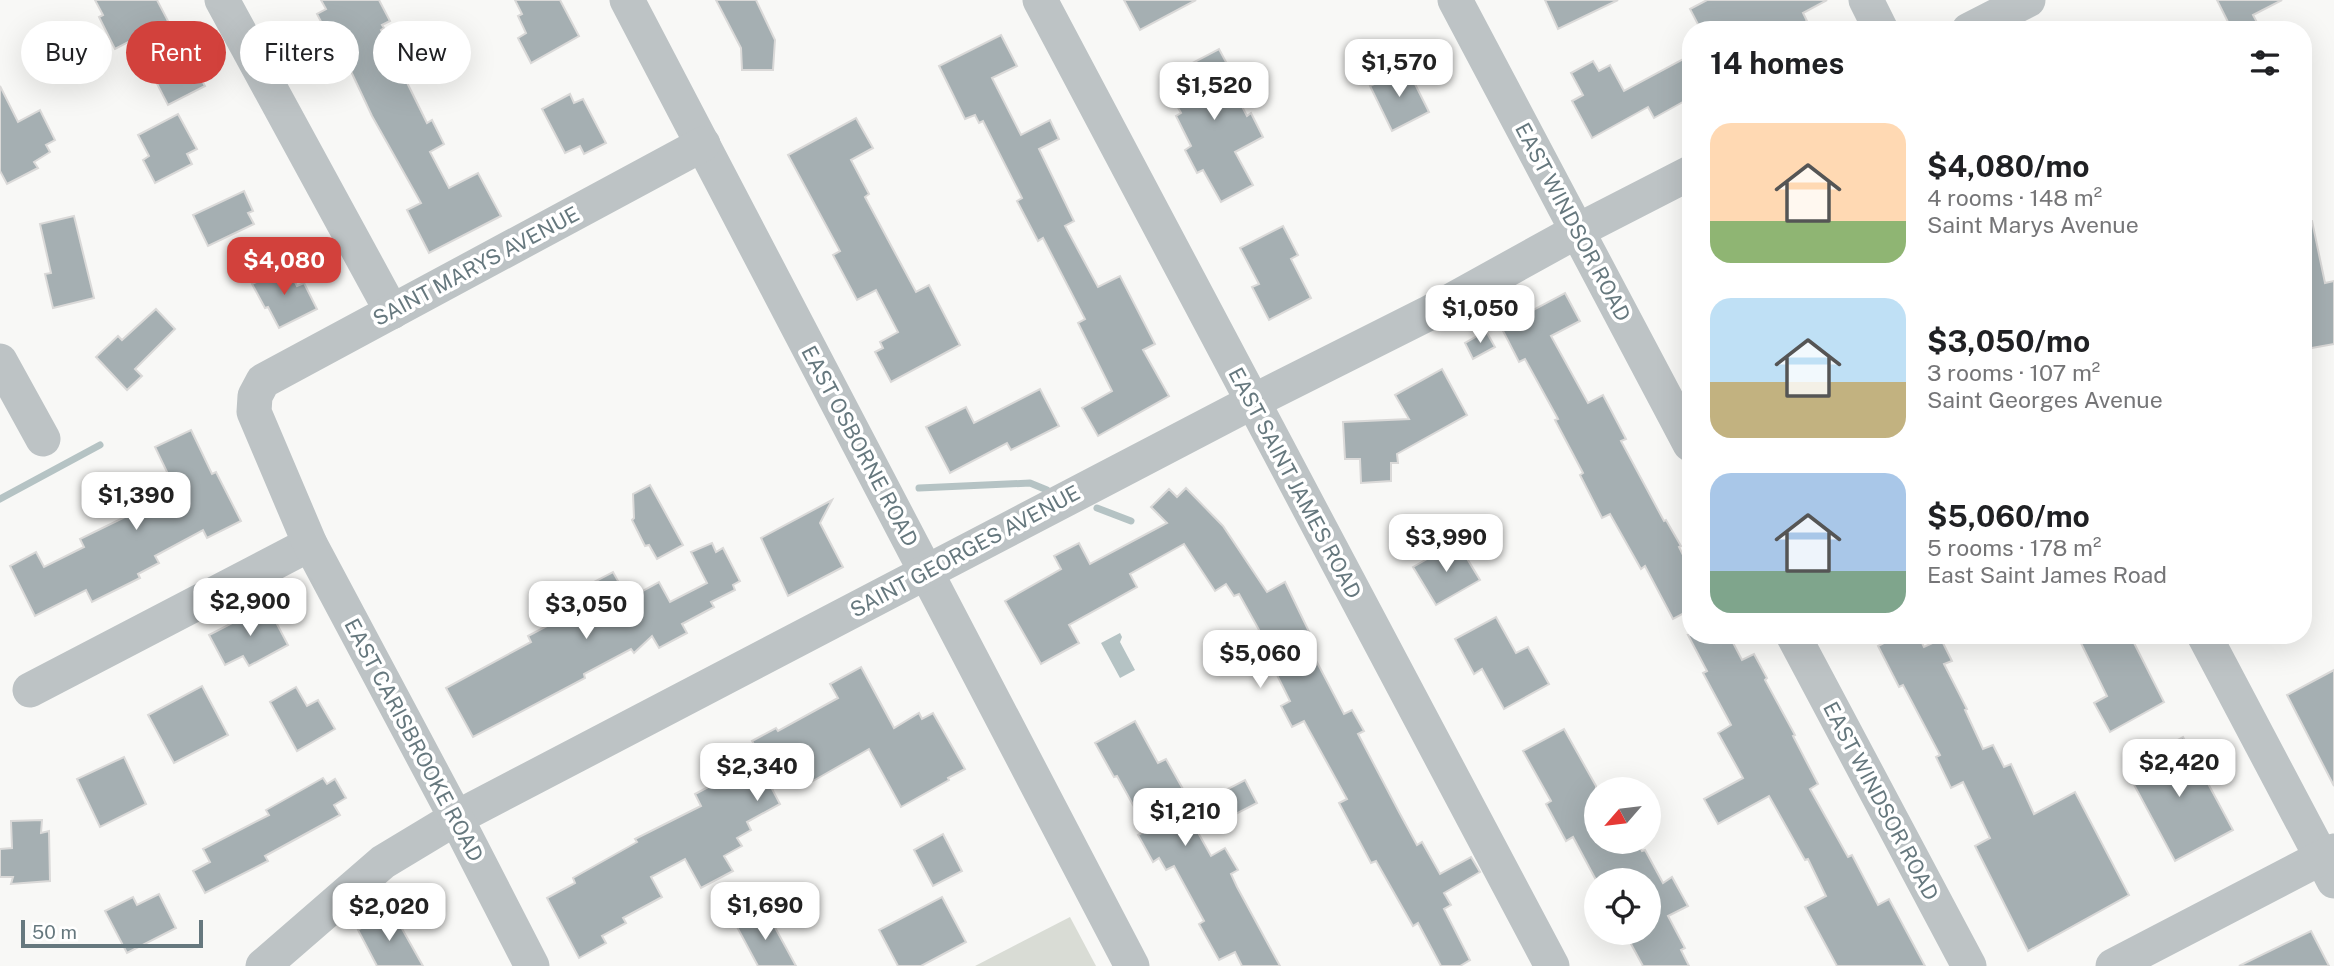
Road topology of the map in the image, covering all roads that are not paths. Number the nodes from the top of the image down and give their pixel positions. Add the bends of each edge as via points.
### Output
1 (222, 0) edge
2 (627, 0) edge
3 (1040, 0) edge
4 (1455, 0) edge
5 (1866, 0) edge
6 (2028, 0) edge
7 (1876, 21) edge
8 (1987, 21) edge
9 (703, 144) junction
10 (1682, 177) edge
11 (1577, 232) junction
12 (392, 312) junction
13 (0, 361) edge
14 (255, 396) joint
15 (1252, 402) junction
16 (1682, 429) edge
17 (43, 439) dead end
18 (310, 544) junction
19 (926, 571) junction
20 (1798, 644) edge
21 (2209, 644) edge
22 (30, 690) dead end
23 (456, 818) junction
24 (2330, 863) edge
25 (263, 966) edge
26 (532, 966) edge
27 (1132, 966) edge
28 (1552, 966) edge
29 (1969, 966) edge
30 (2113, 966) edge

1 - 12 street
2 - 9 street, EAST OSBORNE ROAD
3 - 15 street, EAST SAINT JAMES ROAD
4 - 11 street, EAST WINDSOR ROAD
5 - 7 street
6 - 8 street
9 - 12 street, SAINT MARYS AVENUE
9 - 19 street, EAST OSBORNE ROAD
10 - 11 street, SAINT GEORGES AVENUE
11 - 15 street, SAINT GEORGES AVENUE
11 - 16 street, EAST WINDSOR ROAD
12 - 14 street, SAINT MARYS AVENUE via 263,381
13 - 17 street
14 - 18 street, EAST CARISBROOKE ROAD via 254,412
15 - 19 street, SAINT GEORGES AVENUE
15 - 28 street, EAST SAINT JAMES ROAD
18 - 22 street
18 - 23 street, EAST CARISBROOKE ROAD
19 - 23 street, SAINT GEORGES AVENUE
19 - 27 street, EAST OSBORNE ROAD
20 - 29 street, EAST WINDSOR ROAD
21 - 24 street
23 - 25 street, SAINT GEORGES AVENUE via 383,862
23 - 26 street, EAST CARISBROOKE ROAD
24 - 30 street

